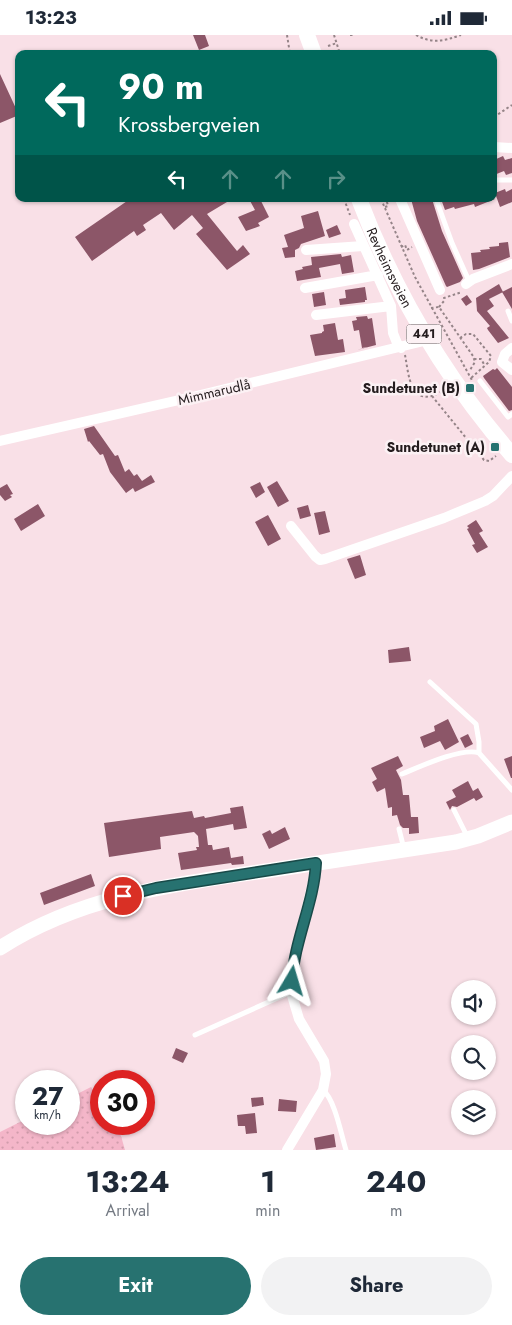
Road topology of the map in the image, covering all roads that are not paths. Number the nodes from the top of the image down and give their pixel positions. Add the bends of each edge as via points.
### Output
1 (308, 35) edge
2 (313, 35) edge
3 (319, 50) edge
4 (320, 50) edge
5 (497, 147) edge
6 (512, 148) edge
7 (497, 180) edge
8 (512, 180) edge
9 (360, 202) edge
10 (396, 202) edge
11 (437, 202) edge
12 (354, 224) road end
13 (363, 247) junction
14 (306, 250) dead end
15 (512, 264) edge
16 (378, 275) junction
17 (468, 283) joint
18 (305, 288) dead end
19 (440, 290) dead end
20 (391, 306) junction
21 (508, 311) dead end
22 (316, 315) dead end
23 (512, 321) edge
24 (428, 341) junction
25 (512, 348) edge
26 (403, 351) junction
27 (512, 370) edge
28 (480, 381) dead end
29 (512, 414) edge
30 (0, 441) edge
31 (504, 455) edge
32 (512, 476) edge
33 (291, 526) dead end
34 (430, 682) dead end
35 (479, 753) junction
36 (402, 774) dead end
37 (512, 789) edge
38 (454, 810) dead end
39 (512, 822) edge
40 (399, 829) dead end
41 (468, 839) junction
42 (404, 850) junction
43 (316, 863) junction
44 (0, 948) edge
45 (291, 991) junction
46 (195, 1035) dead end
47 (323, 1090) junction
48 (287, 1150) edge
49 (346, 1150) edge

1 - 3 main road
2 - 4 main road
5 - 6 street
7 - 8 lane
9 - 24 main road, Revheimsveien / 441 via 393,279
10 - 19 street via 430,279
11 - 17 lane
12 - 13 street, Revheimsveien
13 - 14 street
13 - 16 street, Revheimsveien
15 - 17 street
16 - 18 street
16 - 20 street, Revheimsveien
20 - 22 street
20 - 26 street, Revheimsveien via 393,333
21 - 23 lane
24 - 26 street, Mimmarudlå
24 - 31 main road, Revheimsveien / 441
25 - 27 street via 502,362
26 - 30 street, Mimmarudlå
28 - 29 lane via 508,417
32 - 33 street via 485,501 325,559 315,556
34 - 35 lane via 476,724
35 - 36 lane via 469,751
35 - 37 lane
38 - 41 lane
39 - 41 street
40 - 42 lane
41 - 42 street
42 - 43 street
43 - 44 street via 106,899 39,926
43 - 45 street via 292,966
45 - 46 lane
45 - 47 street via 299,1019 324,1061
47 - 48 street
47 - 49 lane via 328,1094

